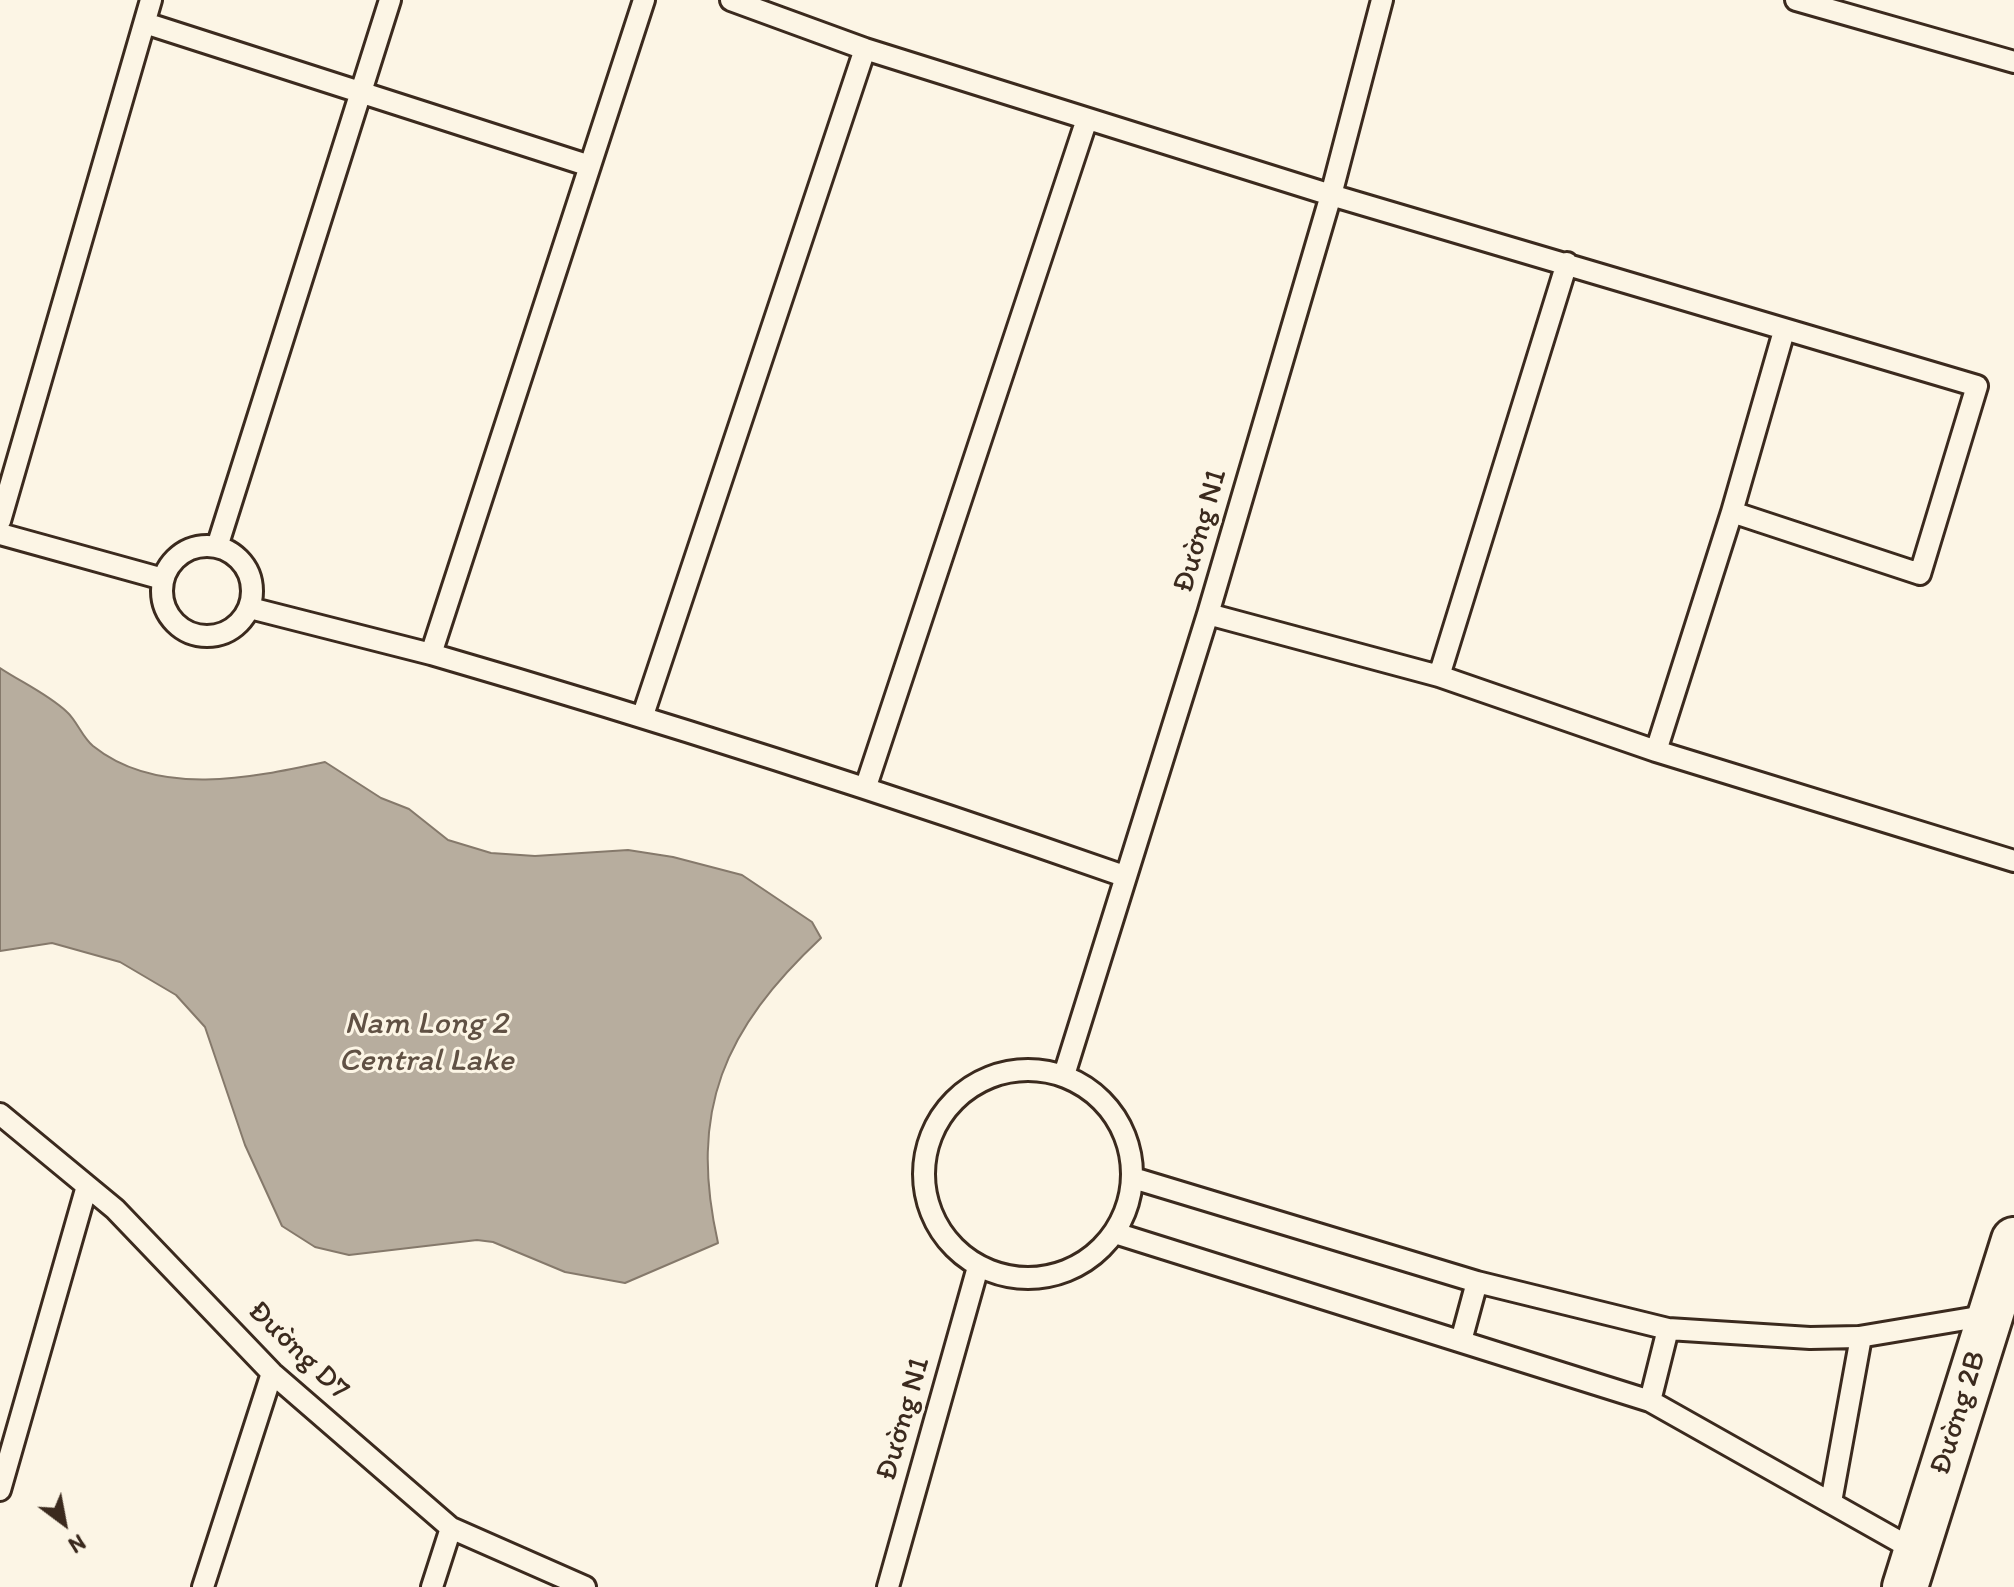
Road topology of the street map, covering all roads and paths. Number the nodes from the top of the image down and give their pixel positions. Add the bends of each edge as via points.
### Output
1 (151, 0) edge
2 (390, 0) edge
3 (644, 0) edge
4 (731, 0) edge
5 (1382, 0) edge
6 (1796, 0) edge
7 (145, 23) junction
8 (865, 49) junction
9 (2014, 62) edge
10 (361, 93) junction
11 (1087, 119) junction
12 (590, 166) junction
13 (1331, 195) junction
14 (1567, 263) junction
15 (1784, 331) junction
16 (1732, 512) junction
17 (0, 521) edge
18 (0, 534) edge
19 (217, 547) junction
20 (163, 579) junction
21 (250, 608) junction
22 (1208, 614) junction
23 (431, 654) junction
24 (1439, 676) junction
25 (643, 715) junction
26 (1656, 751) junction
27 (866, 786) junction
28 (2014, 861) edge
29 (1124, 876) junction
30 (1064, 1075) junction
31 (0, 1114) edge
32 (1133, 1178) junction
33 (87, 1186) junction
34 (1115, 1233) junction
35 (2014, 1240) edge
36 (978, 1267) junction
37 (1477, 1282) junction
38 (1990, 1315) junction
39 (1668, 1329) junction
40 (1861, 1337) junction
41 (1461, 1341) junction
42 (272, 1373) junction
43 (1650, 1401) junction
44 (0, 1490) edge
45 (1831, 1502) junction
46 (451, 1528) junction
47 (1911, 1569) edge
48 (203, 1587) edge
49 (432, 1587) edge
50 (585, 1587) edge
51 (888, 1587) edge

1 - 7 lane
2 - 10 lane
3 - 12 lane
4 - 8 lane
5 - 13 lane, Đường N1
6 - 9 lane
7 - 10 lane
7 - 17 lane
8 - 11 lane
8 - 25 lane
10 - 12 lane
10 - 19 lane
11 - 13 lane
11 - 27 lane
12 - 23 lane
13 - 14 lane
13 - 22 lane, Đường N1
14 - 15 lane
14 - 24 lane
15 - 16 lane
15 - 16 lane via 1977,386 1920,574
16 - 26 lane
18 - 20 lane
19 - 20 lane via 178,556
19 - 21 lane via 240,559 248,570
20 - 21 lane via 165,609 186,631 215,636 230,631
21 - 23 lane
22 - 24 lane
22 - 29 lane, Đường N1
23 - 25 lane
24 - 26 lane
25 - 27 lane
26 - 28 lane
27 - 29 lane
29 - 30 lane, Đường N1
30 - 32 lane via 1093,1091 1115,1115 1129,1145
30 - 36 lane via 1029,1069 995,1074 964,1091 940,1117 925,1148 922,1183 931,1217 950,1246
31 - 33 lane, Đường D7
32 - 34 lane
32 - 37 lane
33 - 42 lane, Đường D7
33 - 44 lane
34 - 36 lane via 1068,1271 1037,1279 1007,1278
34 - 41 lane
35 - 38 street, Đường 2B
36 - 51 lane, Đường N1
37 - 39 lane
37 - 41 lane
38 - 40 lane
38 - 47 street, Đường 2B
39 - 40 lane
39 - 43 lane
40 - 45 lane
41 - 43 lane
42 - 46 lane, Đường D7
42 - 48 lane
43 - 45 lane
45 - 47 lane
46 - 49 lane
46 - 50 lane, Đường D7

